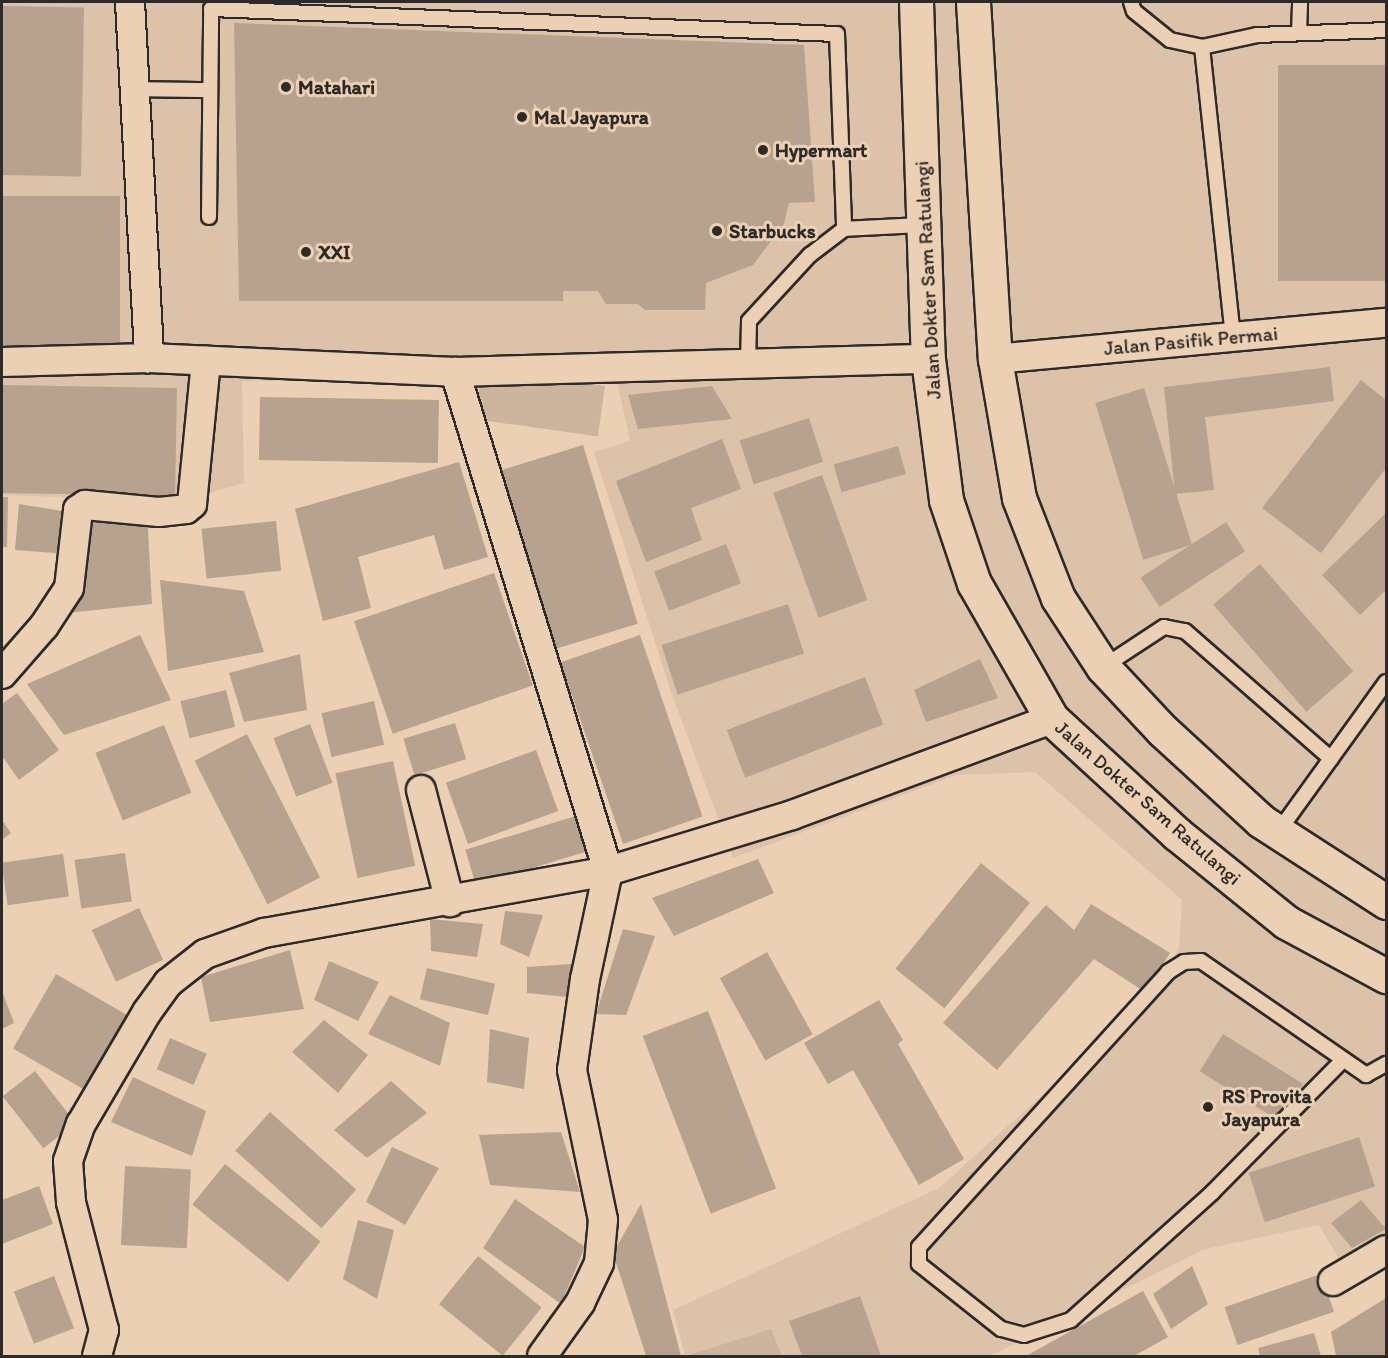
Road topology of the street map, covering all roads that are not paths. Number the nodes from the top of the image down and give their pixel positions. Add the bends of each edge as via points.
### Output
1 (130, 2) edge
2 (916, 2) edge
3 (974, 2) edge
4 (1131, 2) edge
5 (1300, 2) edge
6 (1386, 30) edge
7 (1299, 33) junction
8 (1202, 47) junction
9 (134, 89) junction
10 (210, 90) junction
11 (208, 217) dead end
12 (924, 225) junction
13 (844, 229) junction
14 (1386, 323) edge
15 (1233, 337) junction
16 (149, 358) junction
17 (927, 359) junction
18 (994, 359) junction
19 (206, 361) junction
20 (2, 362) edge
21 (748, 365) junction
22 (455, 372) junction
23 (1103, 667) junction
24 (2, 674) edge
25 (1386, 682) edge
26 (1052, 719) junction
27 (1331, 759) junction
28 (421, 790) dead end
29 (1278, 832) junction
30 (608, 871) junction
31 (450, 902) junction
32 (1386, 902) edge
33 (1386, 976) edge
34 (1343, 1060) junction
35 (1386, 1064) edge
36 (1386, 1250) edge
37 (1333, 1281) dead end
38 (97, 1356) edge
39 (542, 1356) edge

1 - 9 street
2 - 12 main road, Jalan Dokter Sam Ratulangi
3 - 18 main road
4 - 8 lane via 1134,11 1170,40
5 - 7 lane
6 - 7 lane
7 - 8 lane via 1257,34
8 - 15 lane
9 - 10 lane
9 - 16 street
10 - 11 lane
10 - 13 lane via 211,9 837,34
12 - 13 lane
12 - 17 main road, Jalan Dokter Sam Ratulangi
13 - 21 lane via 810,255 749,321
14 - 15 street, Jalan Pasifik Permai
15 - 18 street, Jalan Pasifik Permai
16 - 19 street
16 - 20 street
17 - 21 street
17 - 26 main road, Jalan Dokter Sam Ratulangi via 946,500 974,583
18 - 23 main road via 1019,498 1058,598
19 - 22 street
19 - 24 street via 192,504 186,509 159,512 85,505 78,510 69,588 44,626
21 - 22 street
22 - 30 street
23 - 27 lane via 1164,627 1185,631
23 - 29 main road via 1162,730
25 - 27 lane
26 - 30 street via 792,815
26 - 33 main road, Jalan Dokter Sam Ratulangi via 1177,834 1286,922
27 - 29 lane
28 - 31 street
29 - 32 main road
30 - 31 street
30 - 39 street via 585,979 572,1070 603,1220 598,1263 580,1303
31 - 38 street via 264,933 205,954 168,983 87,1113 68,1161 71,1202 104,1330
34 - 34 lane via 1213,1192 1071,1320 1024,1335 1001,1329 920,1264 919,1247 1168,972 1184,962 1201,961
34 - 35 lane via 1366,1075
36 - 37 street

